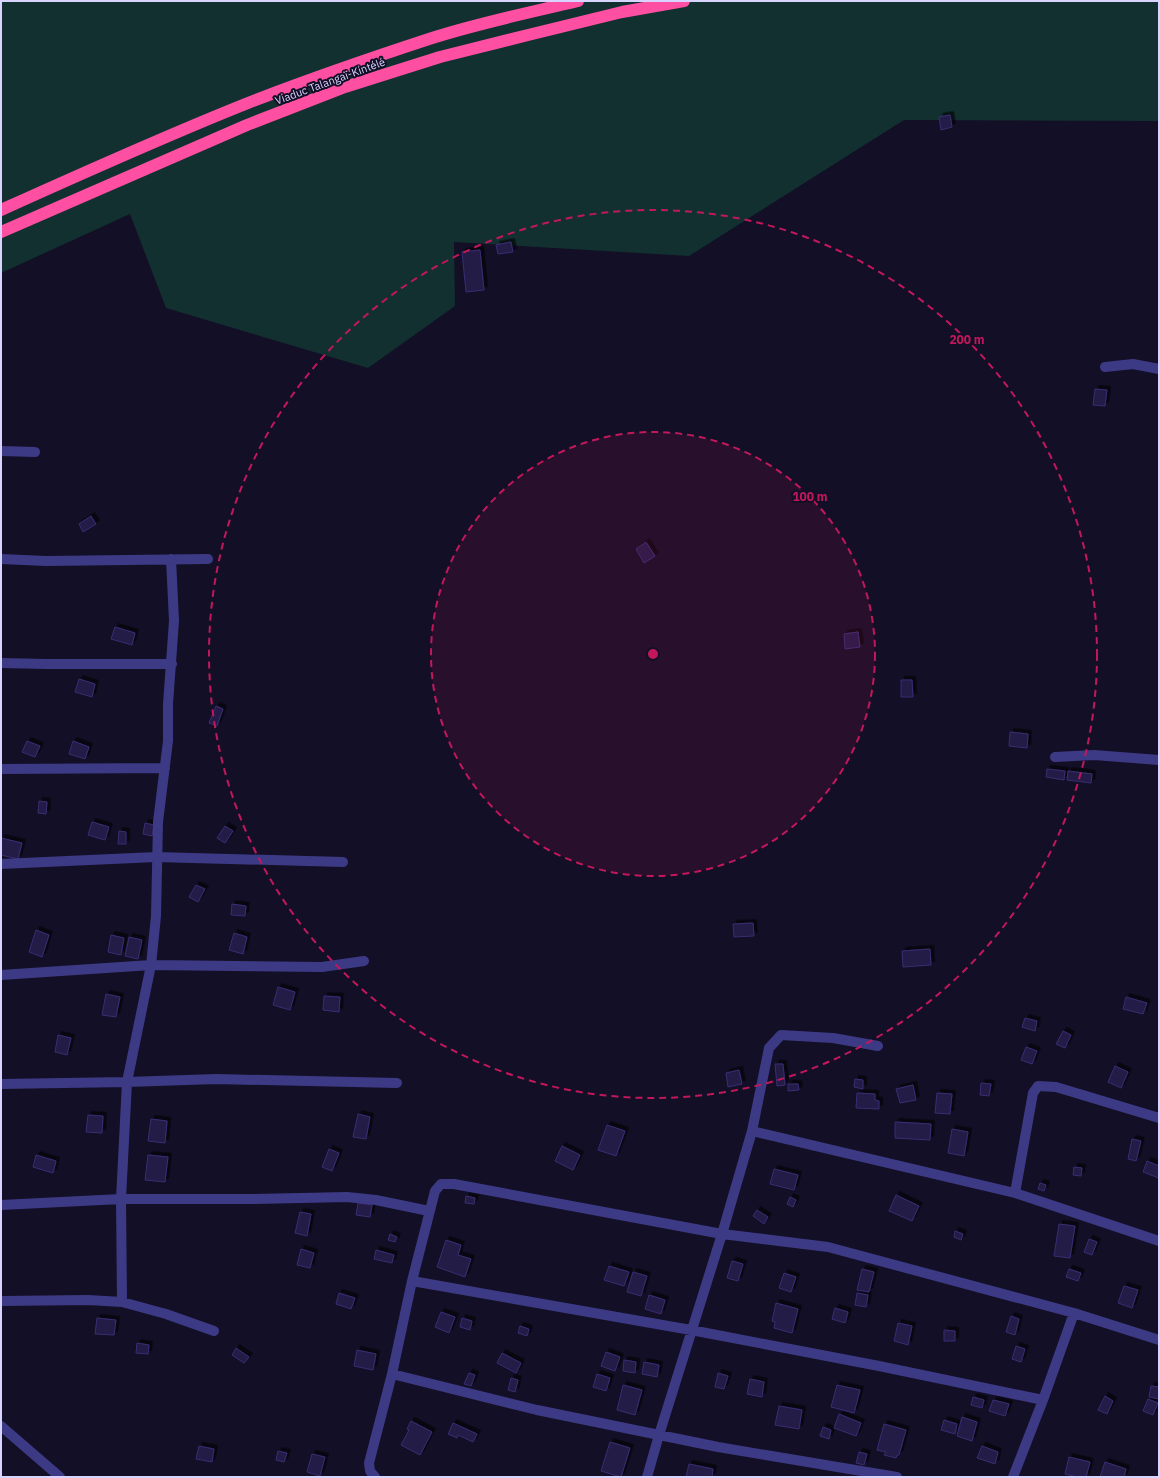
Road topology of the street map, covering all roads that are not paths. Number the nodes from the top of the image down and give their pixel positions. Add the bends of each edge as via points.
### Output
1 (578, 1) edge
2 (684, 1) edge
3 (1, 210) edge
4 (1, 232) edge
5 (1105, 367) dead end
6 (1159, 369) edge
7 (1, 451) edge
8 (35, 452) dead end
9 (208, 558) dead end
10 (1, 559) edge
11 (171, 559) junction
12 (1, 663) edge
13 (172, 664) junction
14 (1055, 756) dead end
15 (1159, 760) edge
16 (165, 768) junction
17 (1, 769) edge
18 (156, 857) junction
19 (343, 862) dead end
20 (1, 864) edge
21 (364, 961) dead end
22 (151, 965) junction
23 (1, 974) edge
24 (878, 1046) dead end
25 (127, 1082) junction
26 (396, 1083) dead end
27 (1, 1084) edge
28 (1159, 1118) edge
29 (752, 1131) junction
30 (1015, 1192) junction
31 (121, 1199) junction
32 (1, 1205) edge
33 (429, 1211) junction
34 (722, 1234) junction
35 (1159, 1241) edge
36 (412, 1281) junction
37 (1, 1300) edge
38 (122, 1302) junction
39 (1074, 1313) junction
40 (691, 1330) junction
41 (214, 1331) dead end
42 (1159, 1340) edge
43 (392, 1374) junction
44 (1044, 1400) junction
45 (1, 1426) edge
46 (659, 1435) junction
47 (60, 1477) edge
48 (375, 1477) edge
49 (647, 1477) edge
50 (898, 1477) edge
51 (1013, 1477) edge

1 - 3 highway, Viaduc Talangaï-Kintélé via 430,39 332,72 248,103
2 - 4 highway, Viaduc Talangaï-Kintélé via 622,12 440,57 345,87 247,125
5 - 6 street via 1133,364
7 - 8 street
9 - 11 street
10 - 11 street
11 - 13 street via 174,621
12 - 13 street
13 - 16 street
14 - 15 street via 1094,755
16 - 17 street
16 - 18 street
18 - 19 street
18 - 20 street
18 - 22 street via 156,916
21 - 22 street via 322,967
22 - 23 street
22 - 25 street
24 - 29 street via 833,1038 781,1035 769,1048
25 - 26 street via 216,1079
25 - 27 street
25 - 31 street
28 - 30 street via 1056,1087 1038,1086 1033,1093
29 - 30 street
29 - 34 street
30 - 35 street
31 - 32 street
31 - 33 street via 347,1197
31 - 38 street
33 - 34 street via 437,1187 447,1184
33 - 36 street
34 - 39 street via 828,1247
34 - 40 street
36 - 40 street
36 - 43 street
37 - 38 street
38 - 41 street
39 - 42 street
39 - 44 street
40 - 44 street
40 - 46 street
43 - 46 street via 537,1410
43 - 48 street via 369,1463 370,1471
44 - 51 street
45 - 47 street
46 - 49 street
46 - 50 street

